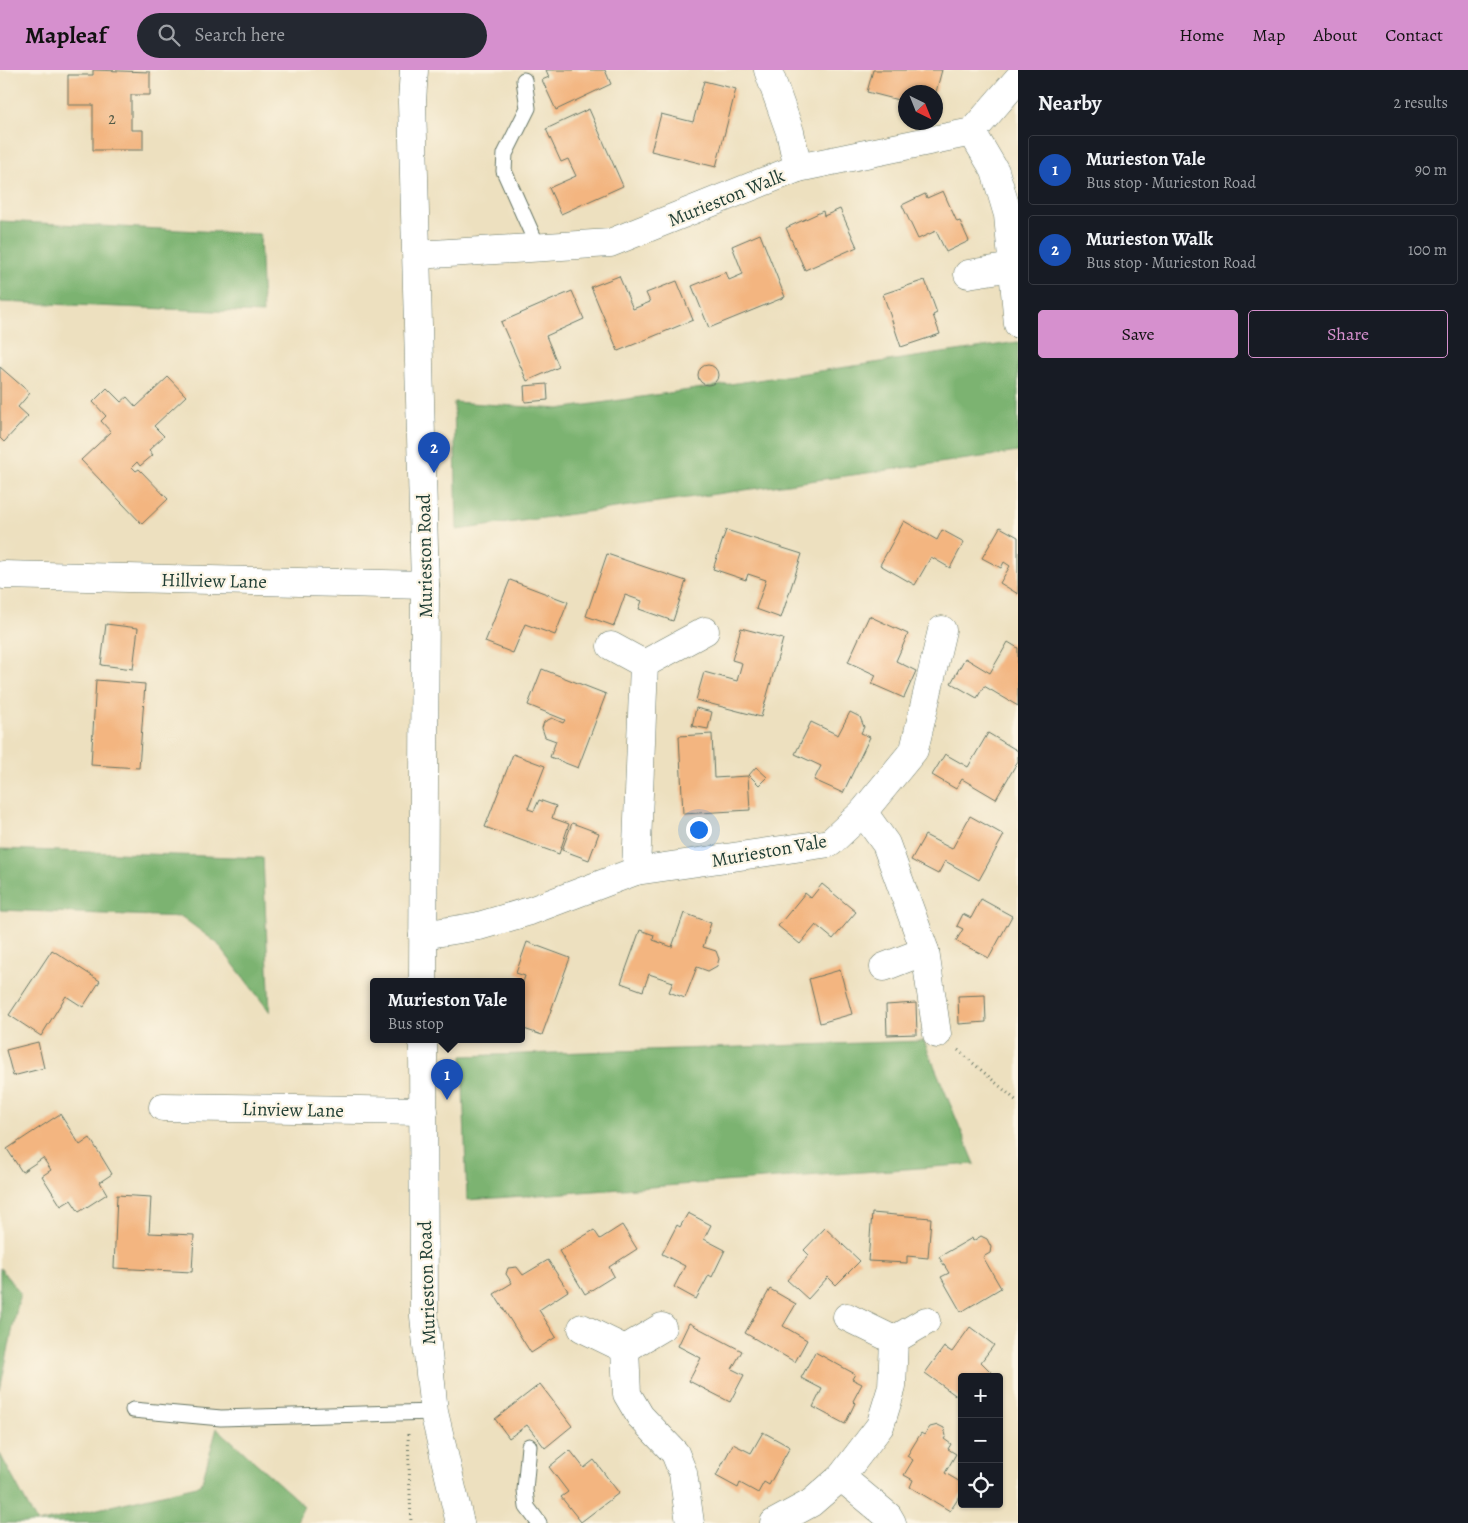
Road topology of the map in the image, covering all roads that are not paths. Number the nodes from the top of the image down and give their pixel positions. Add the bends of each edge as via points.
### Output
1 (414, 70) edge
2 (768, 70) edge
3 (1018, 79) edge
4 (524, 80) dead end
5 (972, 132) junction
6 (798, 168) junction
7 (533, 248) junction
8 (418, 255) junction
9 (1013, 266) junction
10 (968, 274) dead end
11 (1018, 324) edge
12 (4, 575) dead end
13 (425, 585) junction
14 (942, 630) dead end
15 (705, 631) dead end
16 (612, 646) dead end
17 (644, 664) junction
18 (863, 812) junction
19 (636, 871) junction
20 (423, 935) junction
21 (925, 951) junction
22 (884, 967) dead end
23 (423, 978) edge
24 (937, 1034) road end
25 (423, 1043) edge
26 (163, 1107) dead end
27 (424, 1111) junction
28 (847, 1317) dead end
29 (926, 1320) dead end
30 (662, 1327) dead end
31 (582, 1328) dead end
32 (894, 1340) junction
33 (624, 1349) junction
34 (132, 1410) dead end
35 (421, 1413) junction
36 (528, 1446) dead end
37 (842, 1477) junction
38 (460, 1523) edge
39 (539, 1523) edge
40 (690, 1523) edge
41 (774, 1523) edge
42 (892, 1523) edge

1 - 8 street, Murieston Road via 412,102
2 - 6 street, Murieston Walk via 790,132
3 - 5 street
4 - 7 lane via 528,108 505,154 504,171 533,236
5 - 6 street, Murieston Walk
5 - 9 street via 995,171 1008,215
6 - 7 street, Murieston Walk via 610,243
7 - 8 street, Murieston Walk
8 - 13 street, Murieston Road
9 - 10 street
9 - 11 street
12 - 13 street, Hillview Lane
13 - 20 street, Murieston Road
14 - 18 street, Murieston Vale via 914,750
15 - 17 street
16 - 17 street
17 - 19 street
18 - 19 street, Murieston Vale via 830,843
18 - 21 street via 886,844
19 - 20 street, Murieston Vale via 530,911 480,926
20 - 23 street, Murieston Road
21 - 22 street
21 - 24 street
25 - 27 street, Murieston Road
26 - 27 street, Linview Lane
27 - 35 street, Murieston Road
28 - 32 street
29 - 32 street
30 - 33 street
31 - 33 street
32 - 37 street via 892,1387 880,1426
33 - 40 street via 627,1394 640,1416 675,1454 683,1473
34 - 35 lane via 221,1418
35 - 38 street, Murieston Road
36 - 39 lane via 526,1507
37 - 41 street via 811,1504
37 - 42 street

